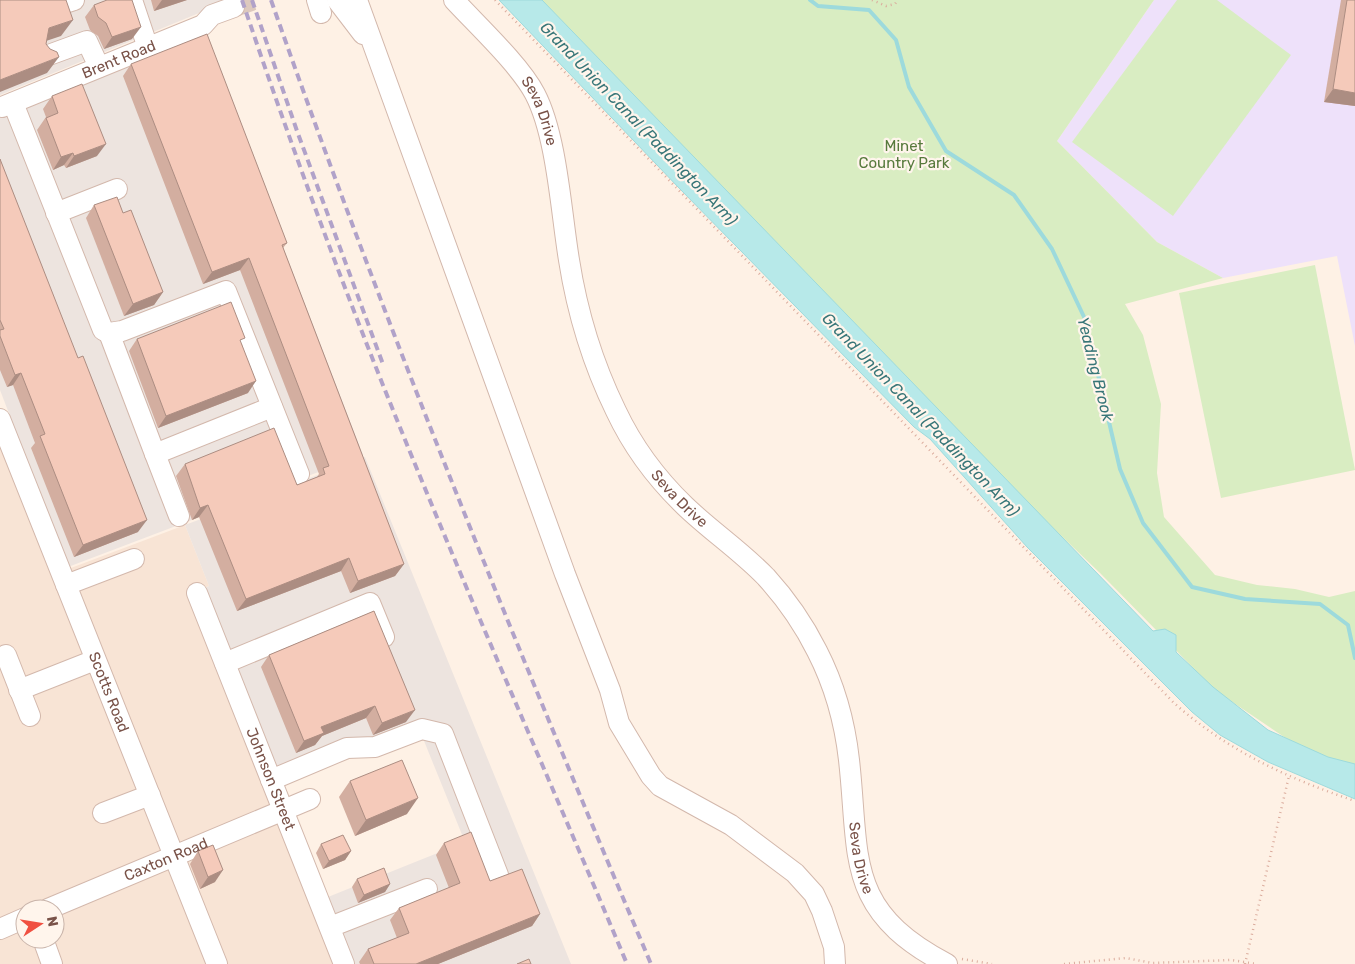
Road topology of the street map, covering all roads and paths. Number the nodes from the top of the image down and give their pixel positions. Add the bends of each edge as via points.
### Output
1 (132, 0) edge
2 (337, 0) edge
3 (357, 0) edge
4 (454, 0) edge
5 (496, 0) edge
6 (872, 0) edge
7 (898, 0) edge
8 (234, 7) tunnel mouth
9 (209, 8) edge
10 (372, 43) junction
11 (148, 48) junction
12 (46, 56) edge
13 (99, 68) junction
14 (6, 105) edge
15 (117, 189) dead end
16 (56, 213) junction
17 (108, 333) junction
18 (272, 407) junction
19 (0, 419) edge
20 (155, 454) junction
21 (299, 474) dead end
22 (179, 516) dead end
23 (134, 559) dead end
24 (66, 586) junction
25 (197, 593) dead end
26 (6, 655) dead end
27 (392, 657) edge
28 (96, 660) junction
29 (225, 663) junction
30 (20, 690) junction
31 (30, 716) dead end
32 (1288, 776) junction
33 (270, 780) junction
34 (150, 794) junction
35 (310, 799) dead end
36 (1355, 801) edge
37 (282, 810) junction
38 (103, 813) dead end
39 (173, 856) junction
40 (498, 875) dead end
41 (427, 889) dead end
42 (65, 902) edge
43 (15, 922) edge
44 (330, 927) junction
45 (0, 929) edge
46 (47, 949) edge
47 (1245, 963) edge
48 (52, 964) edge
49 (217, 964) edge
50 (344, 964) edge
51 (835, 964) edge
52 (947, 964) edge
53 (1064, 964) edge
54 (1256, 964) edge

1 - 11 street
2 - 10 street via 359,31
3 - 10 street
4 - 52 street, Seva Drive via 522,74 536,96 552,154 576,298 616,412 636,447 684,506 766,578 799,620 818,653 843,726 857,860 870,896 895,930
5 - 32 path via 1174,703 1223,742
6 - 7 path via 886,6
8 - 9 street, Brent Road
9 - 11 street, Brent Road via 204,25
10 - 51 street via 610,690 619,723 660,786 731,825 765,849 814,894 832,939
11 - 13 street, Brent Road
12 - 13 street via 88,41
13 - 14 street, Brent Road
14 - 16 street
15 - 16 street
16 - 17 street via 100,324
17 - 18 street via 226,291
17 - 20 street
18 - 20 street
18 - 21 street
19 - 24 street, Scotts Road
20 - 22 street
23 - 24 street
24 - 28 street, Scotts Road
25 - 29 street, Johnson Street
26 - 30 street
27 - 29 street via 370,603
28 - 30 street
28 - 34 street, Scotts Road
29 - 33 street, Johnson Street
30 - 31 street
32 - 36 path
32 - 47 path
33 - 37 street, Johnson Street
33 - 40 street via 347,748 374,748 418,720 443,734
34 - 38 street
34 - 39 street, Scotts Road
35 - 37 street, Caxton Road
37 - 39 street, Caxton Road
37 - 44 street, Johnson Street
39 - 42 street, Caxton Road
39 - 49 street, Scotts Road
41 - 44 street
43 - 45 street
44 - 50 street, Johnson Street
46 - 48 street
47 - 53 path via 1157,963 1126,958
47 - 54 path

